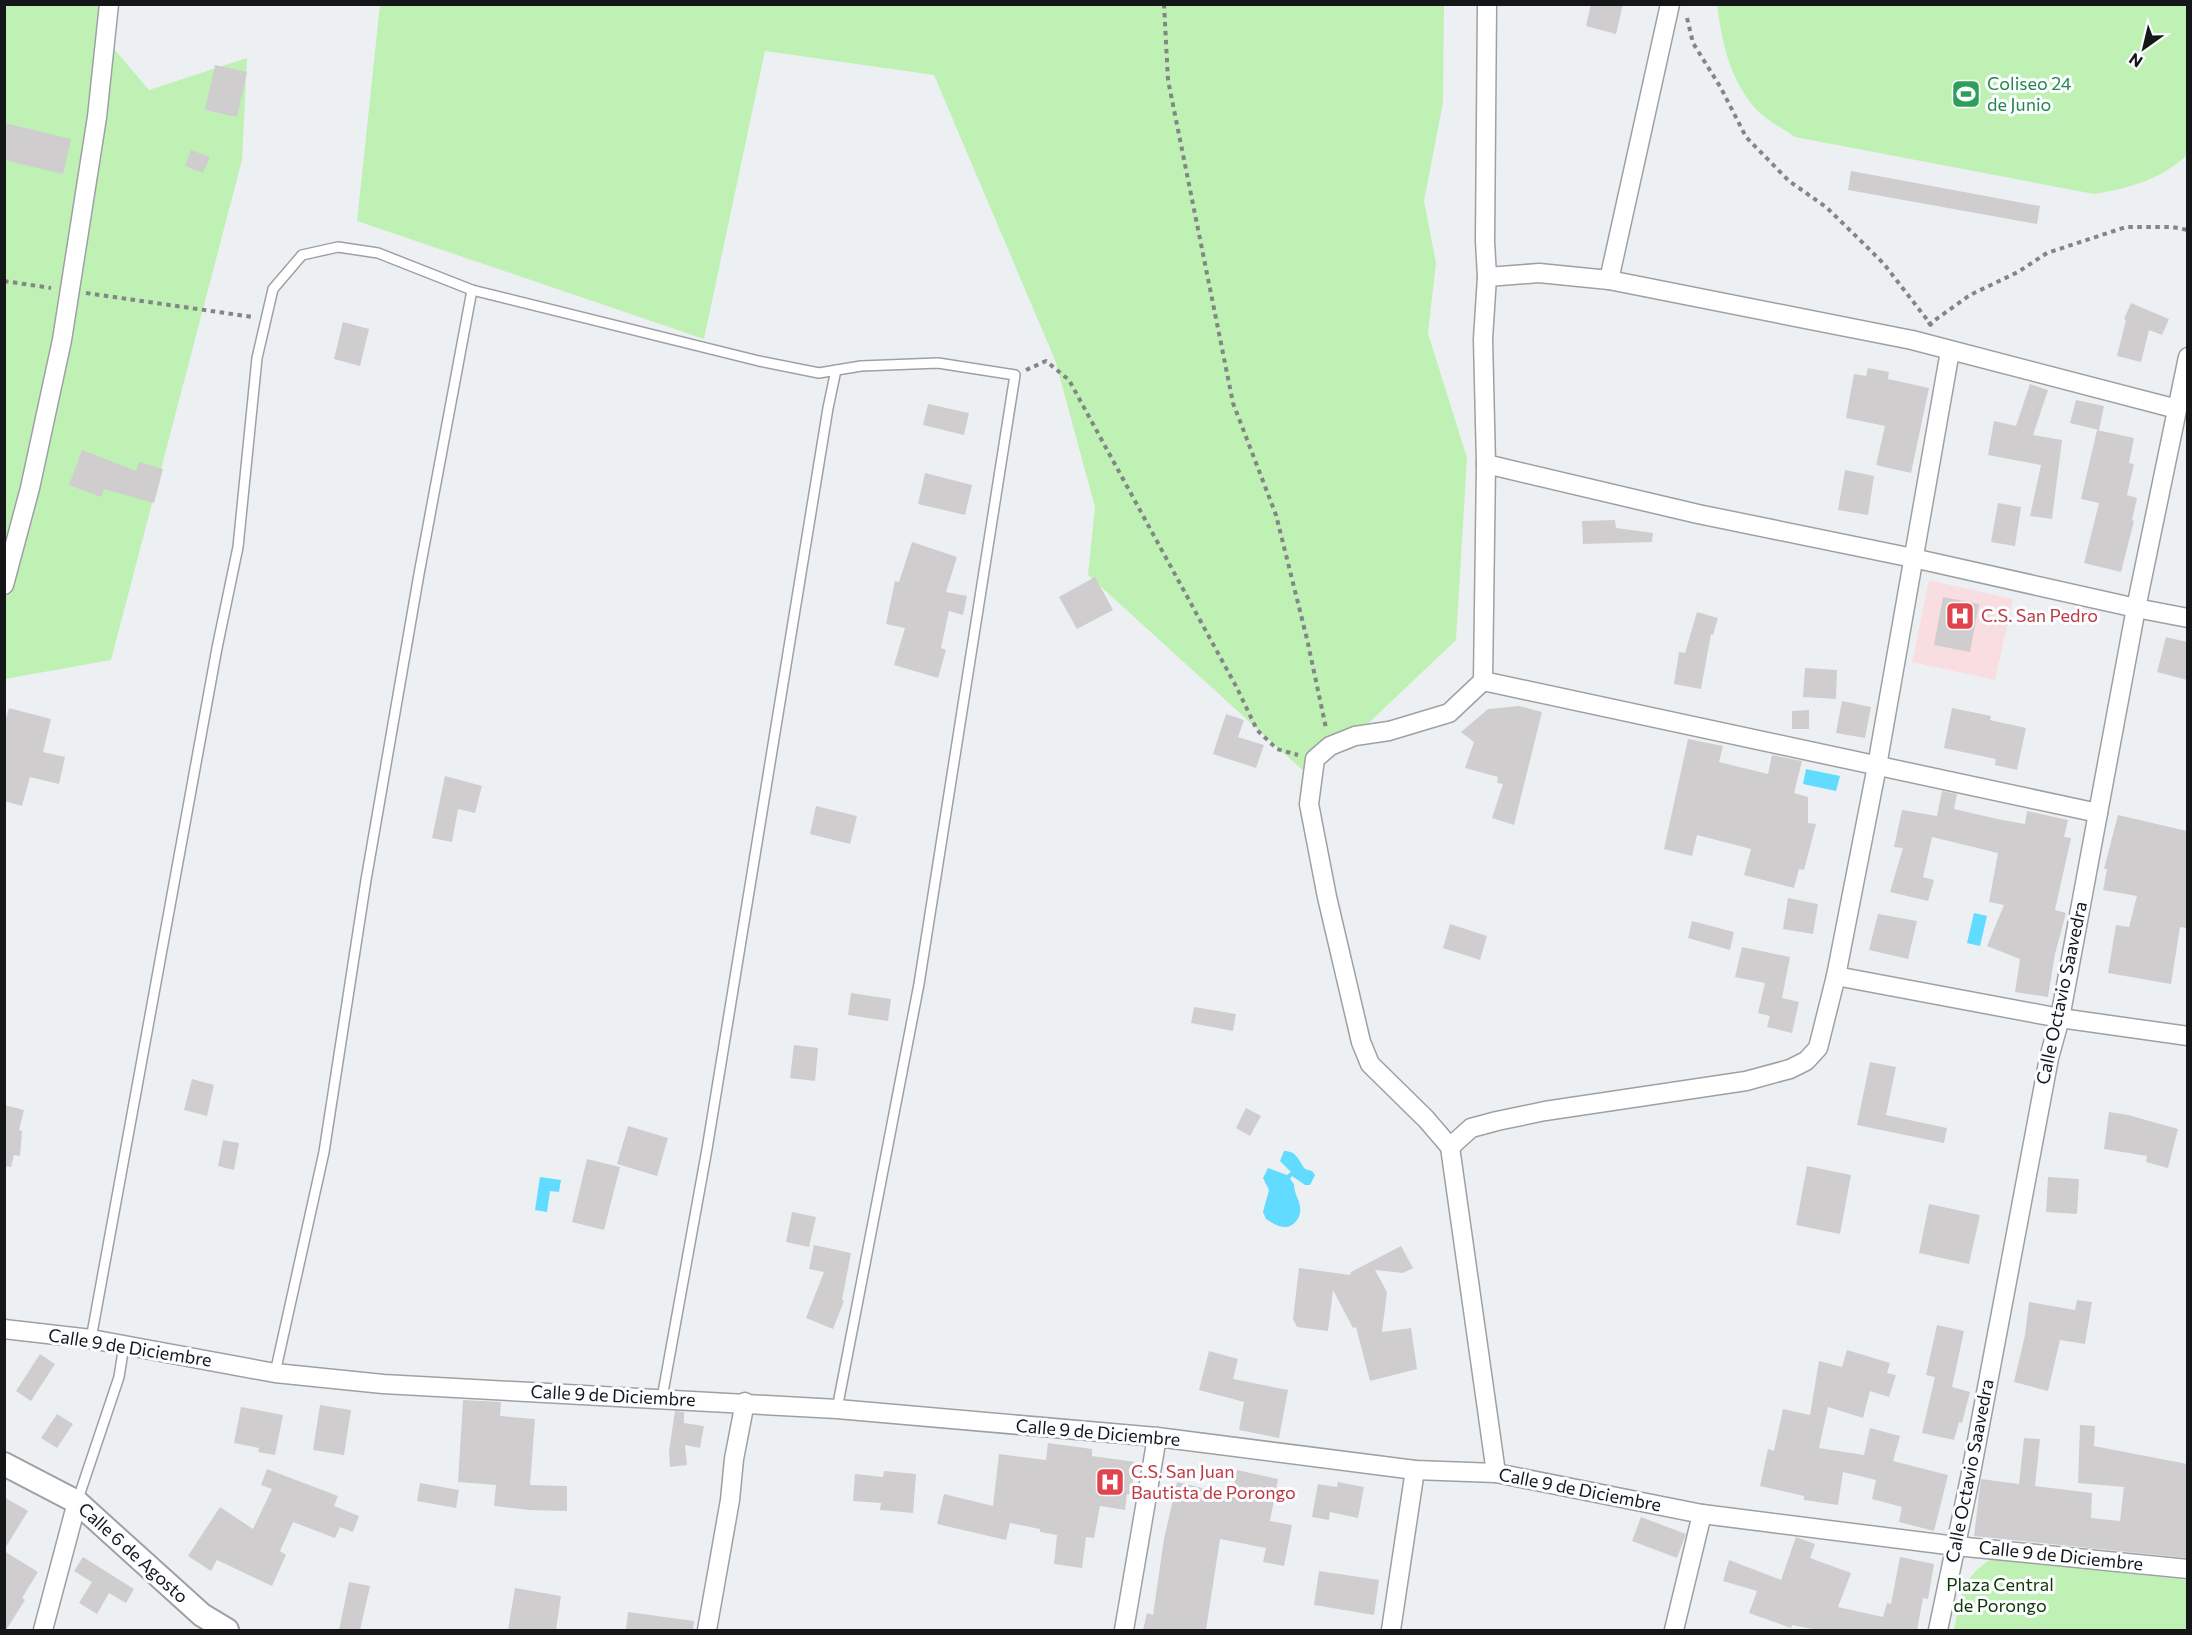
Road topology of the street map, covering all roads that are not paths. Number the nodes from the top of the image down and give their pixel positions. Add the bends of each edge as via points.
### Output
1 (109, 4) edge
2 (1487, 4) edge
3 (1677, 7) edge
4 (1487, 277) junction
5 (1609, 280) junction
6 (472, 290) junction
7 (1950, 351) junction
8 (2187, 357) edge
9 (836, 370) junction
10 (2177, 409) junction
11 (1486, 464) junction
12 (1912, 558) junction
13 (4, 585) edge
14 (2136, 608) junction
15 (2187, 618) edge
16 (1483, 681) junction
17 (1877, 766) junction
18 (2098, 813) junction
19 (1836, 976) junction
20 (2060, 1018) junction
21 (2187, 1036) edge
22 (1450, 1147) junction
23 (4, 1329) edge
24 (90, 1339) junction
25 (124, 1345) junction
26 (275, 1373) junction
27 (662, 1398) junction
28 (746, 1402) junction
29 (837, 1409) junction
30 (1157, 1437) junction
31 (4, 1464) edge
32 (1415, 1470) junction
33 (1496, 1473) junction
34 (77, 1502) junction
35 (1702, 1514) junction
36 (1956, 1546) junction
37 (2187, 1569) edge
38 (42, 1630) edge
39 (227, 1630) edge
40 (707, 1630) edge
41 (1124, 1630) edge
42 (1391, 1630) edge
43 (1674, 1630) edge
44 (1938, 1630) edge

1 - 13 street via 97,117 62,340
2 - 4 street
3 - 5 street
4 - 5 street via 1539,273
4 - 11 street via 1483,339
5 - 7 street via 1912,340
6 - 9 lane via 759,361 819,373
6 - 24 lane via 378,253 338,247 302,255 273,289 257,358 238,546
6 - 26 lane via 392,727 324,1152
7 - 10 street
7 - 12 street
8 - 10 street, Calle Octavio Saavedra
9 - 27 lane
9 - 29 lane via 938,363 1015,375 919,984
10 - 14 street, Calle Octavio Saavedra
11 - 12 street via 1698,514
11 - 16 street
12 - 14 street
12 - 17 street
14 - 15 street
14 - 18 street, Calle Octavio Saavedra
16 - 17 street
16 - 22 street via 1449,713 1330,746 1315,759 1309,804 1361,1042 1370,1064
17 - 18 street
17 - 19 street
18 - 20 street, Calle Octavio Saavedra
19 - 20 street
19 - 22 street via 1818,1048 1791,1069 1746,1081 1497,1121 1471,1128
20 - 21 street
20 - 36 street, Calle Octavio Saavedra via 2036,1124
22 - 33 street
23 - 24 street, Calle 9 de Diciembre
24 - 25 street, Calle 9 de Diciembre
25 - 26 street, Calle 9 de Diciembre
25 - 34 lane via 119,1377
26 - 27 street, Calle 9 de Diciembre via 383,1384
27 - 28 street, Calle 9 de Diciembre
28 - 29 street, Calle 9 de Diciembre
28 - 40 street
29 - 30 street, Calle 9 de Diciembre
30 - 32 street, Calle 9 de Diciembre
30 - 41 street
31 - 34 street, Calle 6 de Agosto
32 - 33 street, Calle 9 de Diciembre
32 - 42 street
33 - 35 street, Calle 9 de Diciembre
34 - 38 street
34 - 39 street, Calle 6 de Agosto via 201,1615
35 - 36 street, Calle 9 de Diciembre
35 - 43 street
36 - 37 street, Calle 9 de Diciembre
36 - 44 street, Calle Octavio Saavedra

